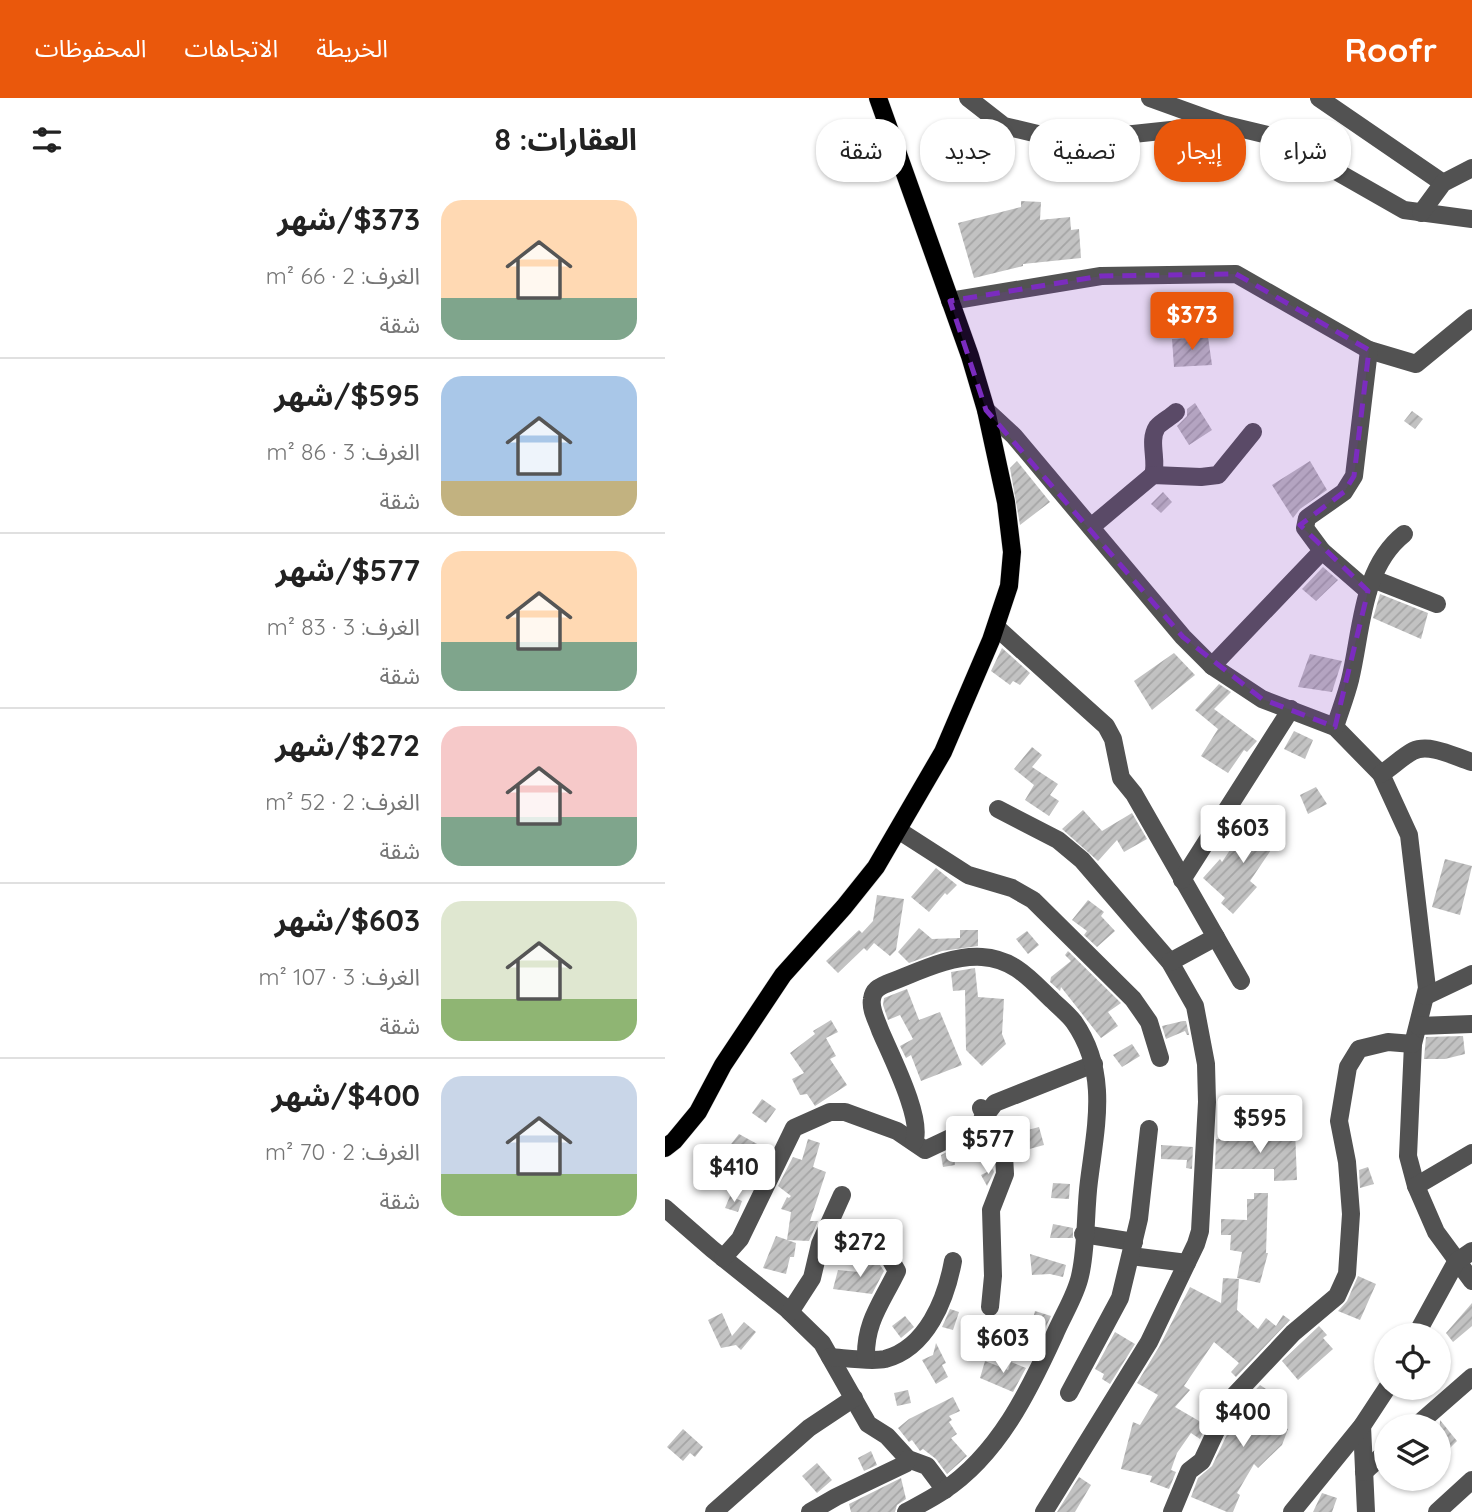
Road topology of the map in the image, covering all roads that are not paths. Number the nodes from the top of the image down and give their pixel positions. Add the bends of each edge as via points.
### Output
1 (878, 98) edge
2 (968, 98) edge
3 (1150, 98) edge
4 (1319, 98) edge
5 (1207, 119) edge
6 (1246, 130) edge
7 (1154, 131) edge
8 (1472, 168) edge
9 (1443, 183) junction
10 (1421, 213) junction
11 (1472, 219) edge
12 (950, 301) junction
13 (1472, 318) edge
14 (1369, 351) junction
15 (986, 410) junction
16 (1176, 412) dead end
17 (1253, 432) dead end
18 (1153, 475) junction
19 (1091, 527) junction
20 (1404, 534) dead end
21 (1322, 551) junction
22 (1370, 585) junction
23 (1437, 604) dead end
24 (996, 627) junction
25 (1212, 666) junction
26 (1291, 709) junction
27 (1335, 727) junction
28 (1472, 762) edge
29 (1381, 774) junction
30 (998, 809) dead end
31 (898, 830) junction
32 (1182, 880) junction
33 (1216, 937) junction
34 (1170, 962) junction
35 (1472, 974) edge
36 (1241, 981) dead end
37 (1426, 996) junction
38 (1472, 1024) edge
39 (1417, 1026) junction
40 (1413, 1044) junction
41 (1160, 1058) dead end
42 (1094, 1064) junction
43 (983, 1112) junction
44 (1149, 1129) dead end
45 (914, 1142) junction
46 (665, 1148) edge
47 (1472, 1153) edge
48 (1416, 1186) junction
49 (842, 1195) dead end
50 (665, 1208) edge
51 (1083, 1234) junction
52 (877, 1236) dead end
53 (1132, 1249) junction
54 (1472, 1251) edge
55 (723, 1258) junction
56 (953, 1261) dead end
57 (1456, 1262) junction
58 (1187, 1263) junction
59 (1472, 1281) edge
60 (990, 1307) dead end
61 (790, 1312) junction
62 (1423, 1323) edge
63 (830, 1357) junction
64 (866, 1359) junction
65 (1472, 1377) edge
66 (1069, 1393) dead end
67 (854, 1398) junction
68 (1379, 1400) edge
69 (1430, 1414) edge
70 (1362, 1426) junction
71 (908, 1459) junction
72 (1374, 1463) edge
73 (1364, 1472) junction
74 (1472, 1480) edge
75 (945, 1490) junction
76 (840, 1504) edge
77 (714, 1512) edge
78 (810, 1512) edge
79 (906, 1512) edge
80 (1044, 1512) edge
81 (1172, 1512) edge
82 (1292, 1512) edge
83 (1366, 1512) edge
84 (1437, 1512) edge

1 - 12 main road
2 - 7 street via 1005,126 1067,141
3 - 5 street
4 - 9 street
6 - 10 street via 1276,137 1404,210
8 - 9 street
9 - 10 street
10 - 11 street
12 - 14 street via 1101,276 1236,274
12 - 15 main road
13 - 14 street via 1416,364
14 - 21 street via 1354,476 1344,492 1305,523
15 - 19 street
15 - 24 main road via 1012,552 1009,586
16 - 18 street via 1157,427
17 - 18 street via 1218,475
18 - 19 street
19 - 25 street via 1182,638
20 - 22 street via 1393,543
21 - 22 street
21 - 25 street
22 - 23 street
22 - 27 street via 1350,681
24 - 31 main road via 943,752
24 - 32 street via 1106,726 1121,778
25 - 26 street via 1262,699
26 - 27 street
26 - 32 street
27 - 29 street
28 - 29 street via 1424,749
29 - 37 street via 1409,835
30 - 34 street via 1058,840 1082,860
31 - 41 street via 968,875 1012,888 1033,901 1133,999 1149,1021
31 - 46 main road via 876,867 783,975 723,1065 698,1112
32 - 33 street
33 - 34 street
33 - 36 street
34 - 58 street via 1195,1006 1206,1065 1199,1231
35 - 37 street
37 - 39 street
38 - 39 street
39 - 40 street
40 - 48 street via 1408,1156
40 - 81 street via 1388,1042 1359,1049 1348,1066 1339,1121 1347,1162 1350,1250 1337,1296 1293,1333 1231,1399 1202,1461 1189,1471
42 - 43 street
42 - 45 street via 1074,1022 1022,970 1001,961 957,958 886,984 877,989 871,1002 912,1109
42 - 51 street via 1098,1112
43 - 45 street via 978,1125 925,1150
43 - 60 street via 1004,1155 1005,1174 991,1210
44 - 53 street
45 - 55 street via 845,1112 830,1112 794,1128 740,1239
47 - 48 street
48 - 57 street
49 - 61 street via 811,1278
50 - 55 street
51 - 53 street
51 - 75 street via 1080,1279 1043,1360 1006,1428
52 - 64 street via 897,1271 870,1323
53 - 58 street
53 - 66 street via 1120,1298
54 - 57 street
55 - 61 street
56 - 64 street via 944,1297 918,1340 884,1359
57 - 59 street
57 - 62 street
58 - 80 street via 1149,1342
61 - 63 street
63 - 64 street
63 - 67 street
65 - 69 street
67 - 71 street via 868,1424
67 - 77 street via 809,1428
68 - 70 street
70 - 73 street
70 - 82 street
71 - 75 street via 927,1466
71 - 76 street
72 - 73 street
73 - 83 street
74 - 84 street
75 - 79 street
76 - 78 street

